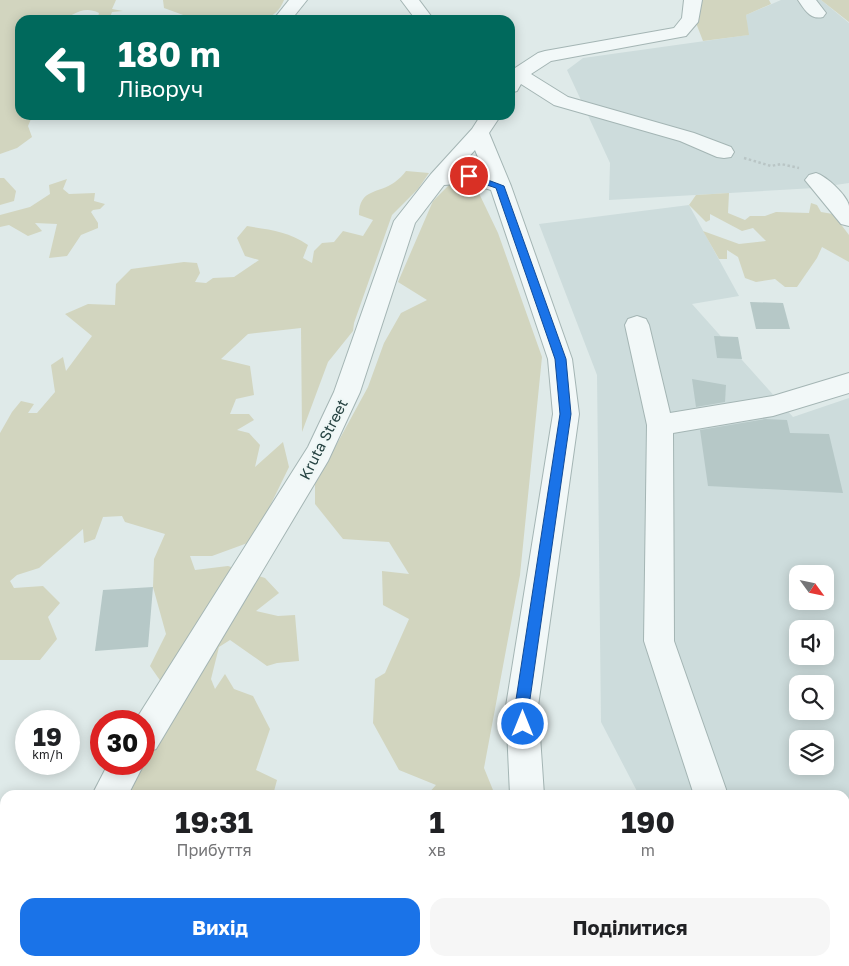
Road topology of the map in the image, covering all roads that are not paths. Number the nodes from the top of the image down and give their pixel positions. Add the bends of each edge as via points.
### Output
1 (298, 0) edge
2 (410, 0) edge
3 (693, 0) edge
4 (286, 15) edge
5 (421, 15) edge
6 (515, 77) edge
7 (515, 79) edge
8 (485, 124) edge
9 (724, 152) road end
10 (438, 179) junction
11 (816, 180) road end
12 (500, 186) junction
13 (849, 219) edge
14 (636, 325) dead end
15 (849, 383) edge
16 (660, 425) junction
17 (155, 719) edge
18 (121, 775) edge
19 (112, 790) edge
20 (527, 790) edge
21 (709, 790) edge

1 - 4 street
2 - 5 street
3 - 6 street via 690,22 680,32 545,57
7 - 9 street via 561,101 687,137
8 - 10 street, Kruta Street
8 - 12 street
10 - 12 street via 469,176
10 - 17 street, Kruta Street via 405,221 347,392 319,453
11 - 13 street
12 - 20 street via 560,359 566,414 522,706
14 - 16 street
15 - 16 street via 772,406
16 - 21 street via 659,642
18 - 19 street

